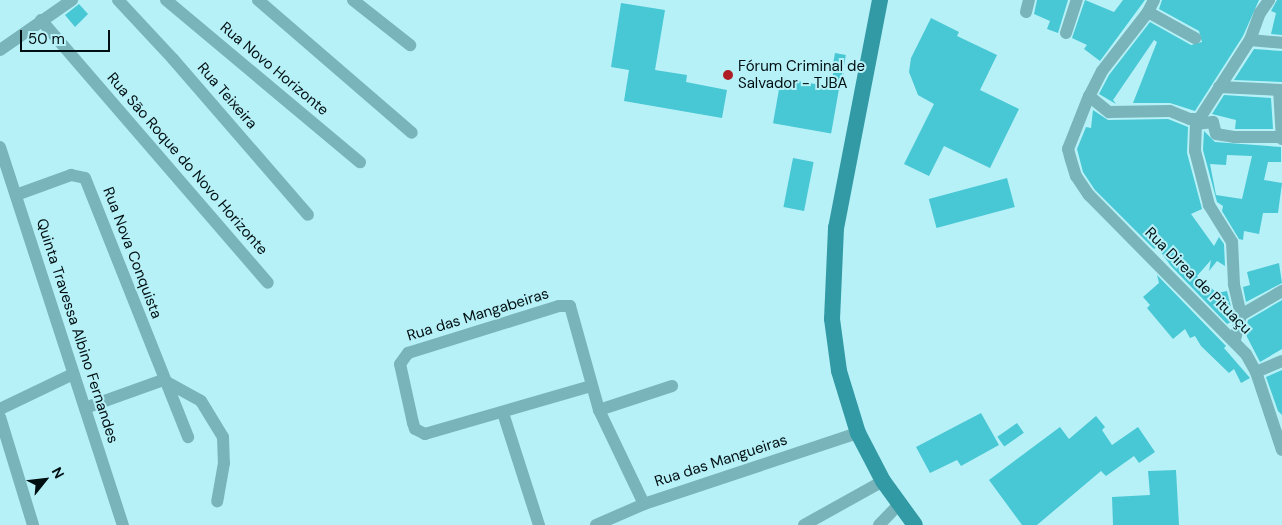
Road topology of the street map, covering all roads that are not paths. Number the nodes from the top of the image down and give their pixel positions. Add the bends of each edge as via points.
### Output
1 (72, 0) edge
2 (118, 0) edge
3 (166, 0) edge
4 (258, 0) edge
5 (353, 0) edge
6 (880, 0) edge
7 (1077, 0) edge
8 (1154, 0) edge
9 (1269, 0) edge
10 (1148, 12) junction
11 (42, 20) junction
12 (1066, 33) dead end
13 (1195, 38) dead end
14 (1250, 40) junction
15 (1282, 43) edge
16 (410, 45) dead end
17 (0, 50) edge
18 (1219, 87) junction
19 (1281, 90) edge
20 (1089, 96) junction
21 (1199, 122) junction
22 (412, 133) dead end
23 (1282, 138) edge
24 (0, 147) edge
25 (360, 162) dead end
26 (16, 195) junction
27 (308, 215) dead end
28 (268, 283) dead end
29 (1282, 291) edge
30 (1241, 315) junction
31 (1235, 340) junction
32 (1282, 361) edge
33 (1256, 372) junction
34 (73, 374) junction
35 (163, 380) junction
36 (591, 386) junction
37 (672, 386) dead end
38 (85, 408) junction
39 (0, 409) edge
40 (599, 410) junction
41 (502, 413) junction
42 (0, 417) edge
43 (1279, 429) edge
44 (858, 433) junction
45 (188, 437) dead end
46 (1282, 450) edge
47 (882, 481) junction
48 (217, 501) dead end
49 (644, 504) junction
50 (898, 506) junction
51 (33, 525) edge
52 (123, 525) edge
53 (539, 525) edge
54 (596, 525) edge
55 (804, 525) edge
56 (879, 525) edge
57 (915, 525) edge

1 - 11 street
2 - 27 street, Rua Teixeira
3 - 25 street, Rua Novo Horizonte
4 - 22 street
5 - 16 street
6 - 44 main road via 833,252 832,320 836,354
7 - 12 street
8 - 10 street
9 - 14 street via 1260,13
10 - 13 street
10 - 20 street via 1102,72
11 - 17 street
11 - 28 street, Rua São Roque do Novo Horizonte
14 - 15 street
14 - 18 street
18 - 19 street
18 - 21 street
19 - 23 street
20 - 21 street via 1109,112 1170,111
20 - 31 street, Rua Direa de Pituaçu via 1068,149 1076,176 1090,195
21 - 23 street via 1213,122 1216,134
21 - 30 street via 1195,151 1209,205 1232,242 1234,284
24 - 26 street, Quinta Travessa Albino Fernandes
26 - 34 street, Quinta Travessa Albino Fernandes
26 - 35 street, Rua Nova Conquista via 71,175 85,178
29 - 30 street
30 - 31 street
31 - 33 street, Rua Direa de Pituaçu
32 - 33 street
33 - 43 street, Rua Direa de Pituaçu
34 - 38 street, Quinta Travessa Albino Fernandes
34 - 39 street
35 - 38 street
35 - 45 street, Rua Nova Conquista
35 - 48 street via 201,401 216,422 222,437 224,463
36 - 40 street, Rua das Mangabeiras
36 - 41 street
36 - 41 street, Rua das Mangabeiras via 573,310 567,305 408,353 400,364 413,423 420,432 430,433
37 - 40 street
38 - 52 street, Quinta Travessa Albino Fernandes
40 - 49 street, Rua das Mangabeiras
41 - 53 street
42 - 51 street
43 - 46 street, Rua Direa de Pituaçu
44 - 47 main road
44 - 49 street, Rua das Mangueiras
47 - 50 main road
47 - 55 street
49 - 54 street, Rua das Mangueiras
50 - 56 street
50 - 57 main road

